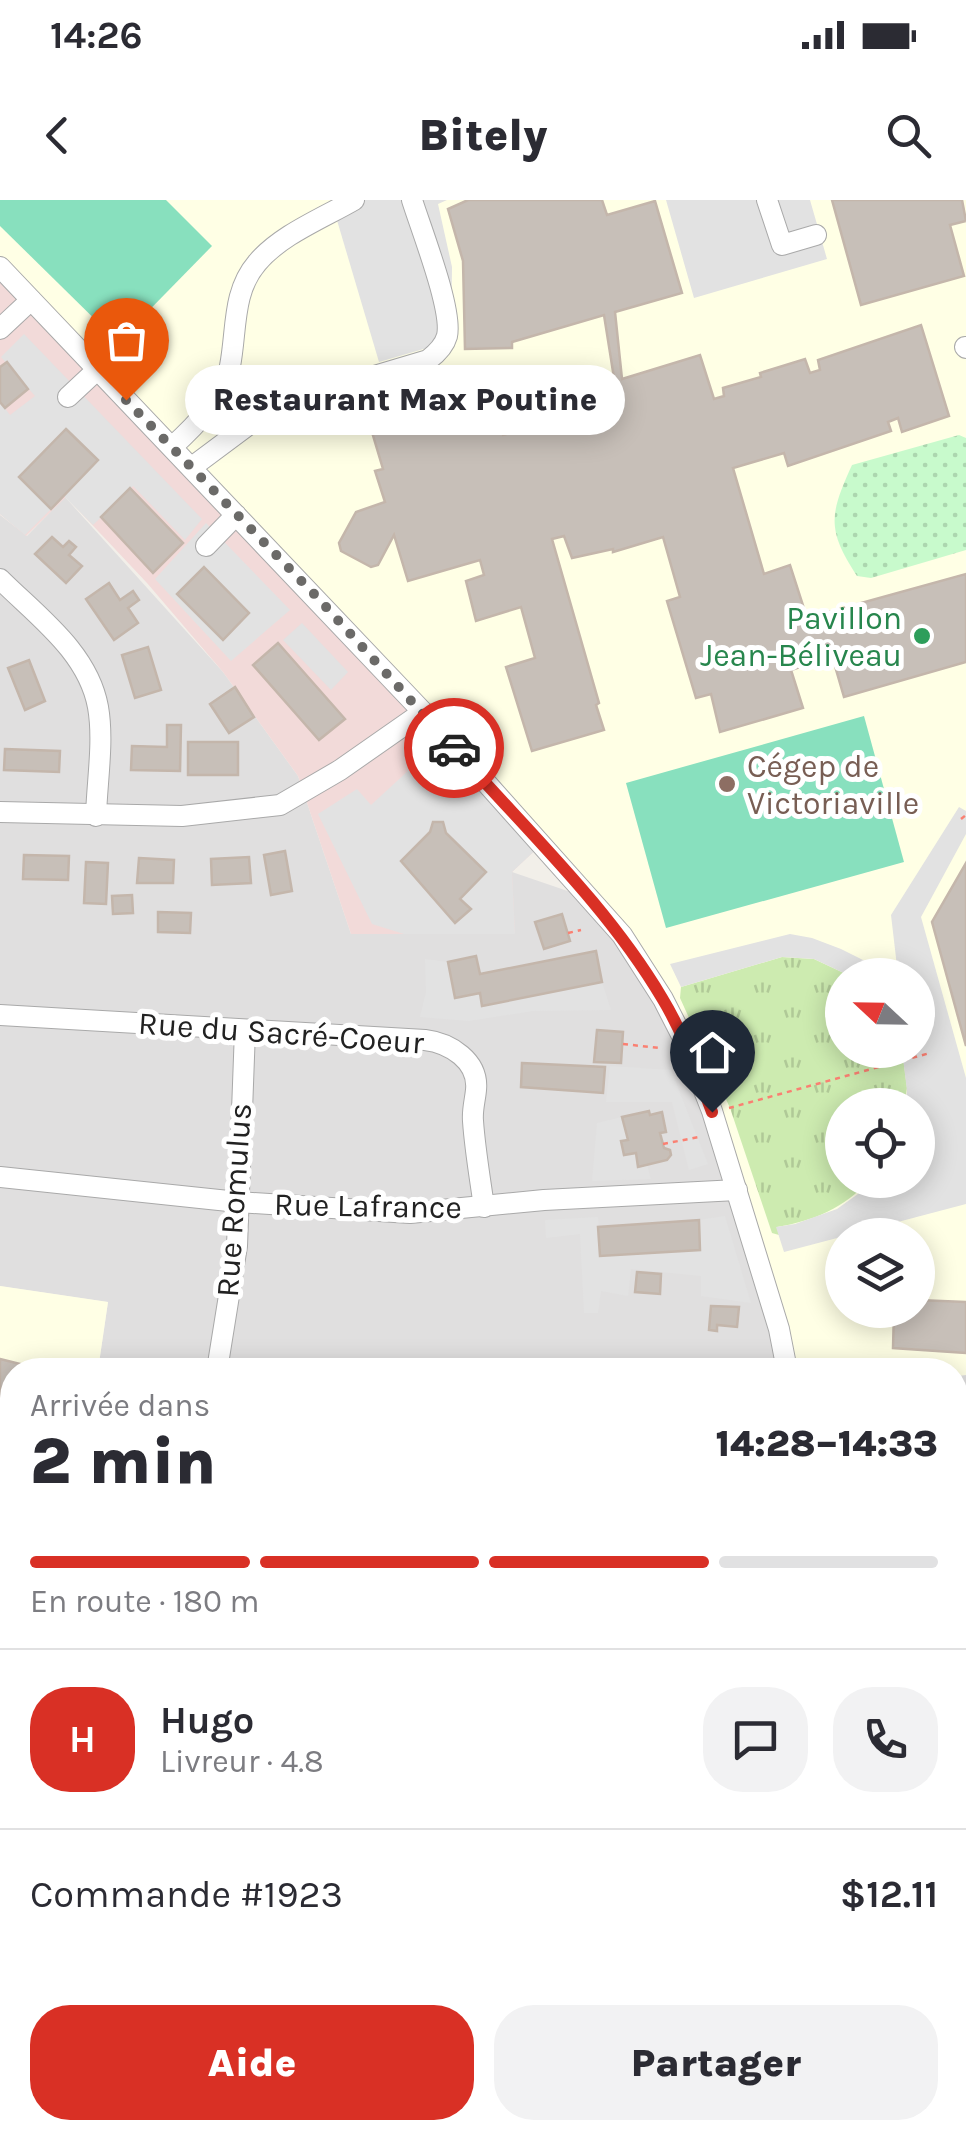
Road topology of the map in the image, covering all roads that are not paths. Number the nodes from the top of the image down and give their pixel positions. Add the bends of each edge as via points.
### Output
1 (354, 200) edge
2 (412, 200) edge
3 (767, 200) edge
4 (816, 235) dead end
5 (0, 267) edge
6 (31, 300) junction
7 (0, 328) edge
8 (98, 368) junction
9 (68, 397) dead end
10 (172, 447) junction
11 (192, 466) junction
12 (236, 515) junction
13 (206, 546) dead end
14 (0, 579) edge
15 (423, 712) junction
16 (0, 812) edge
17 (96, 816) junction
18 (0, 1016) edge
19 (245, 1030) junction
20 (0, 1177) edge
21 (737, 1190) junction
22 (238, 1202) junction
23 (484, 1207) junction
24 (219, 1358) edge
25 (785, 1358) edge

1 - 10 street via 276,245 245,278 230,370 214,401
2 - 11 street via 446,314 440,351 263,414
3 - 4 street via 782,245
5 - 6 street
6 - 7 street
6 - 8 street
8 - 9 street
8 - 10 street
10 - 11 street
11 - 12 street
12 - 13 street
12 - 15 street
14 - 17 street via 70,649 90,680 98,710
15 - 17 street via 280,806
15 - 21 street via 622,936 664,1001
16 - 17 street
18 - 19 street, Rue du Sacré-Coeur
19 - 22 street, Rue Romulus
19 - 23 street, Rue du Sacré-Coeur via 425,1040 452,1048 464,1058 476,1089 472,1114
20 - 22 street, Rue Lafrance
21 - 23 street, Rue Lafrance
21 - 25 street
22 - 23 street, Rue Lafrance via 410,1213
22 - 24 street, Rue Romulus

